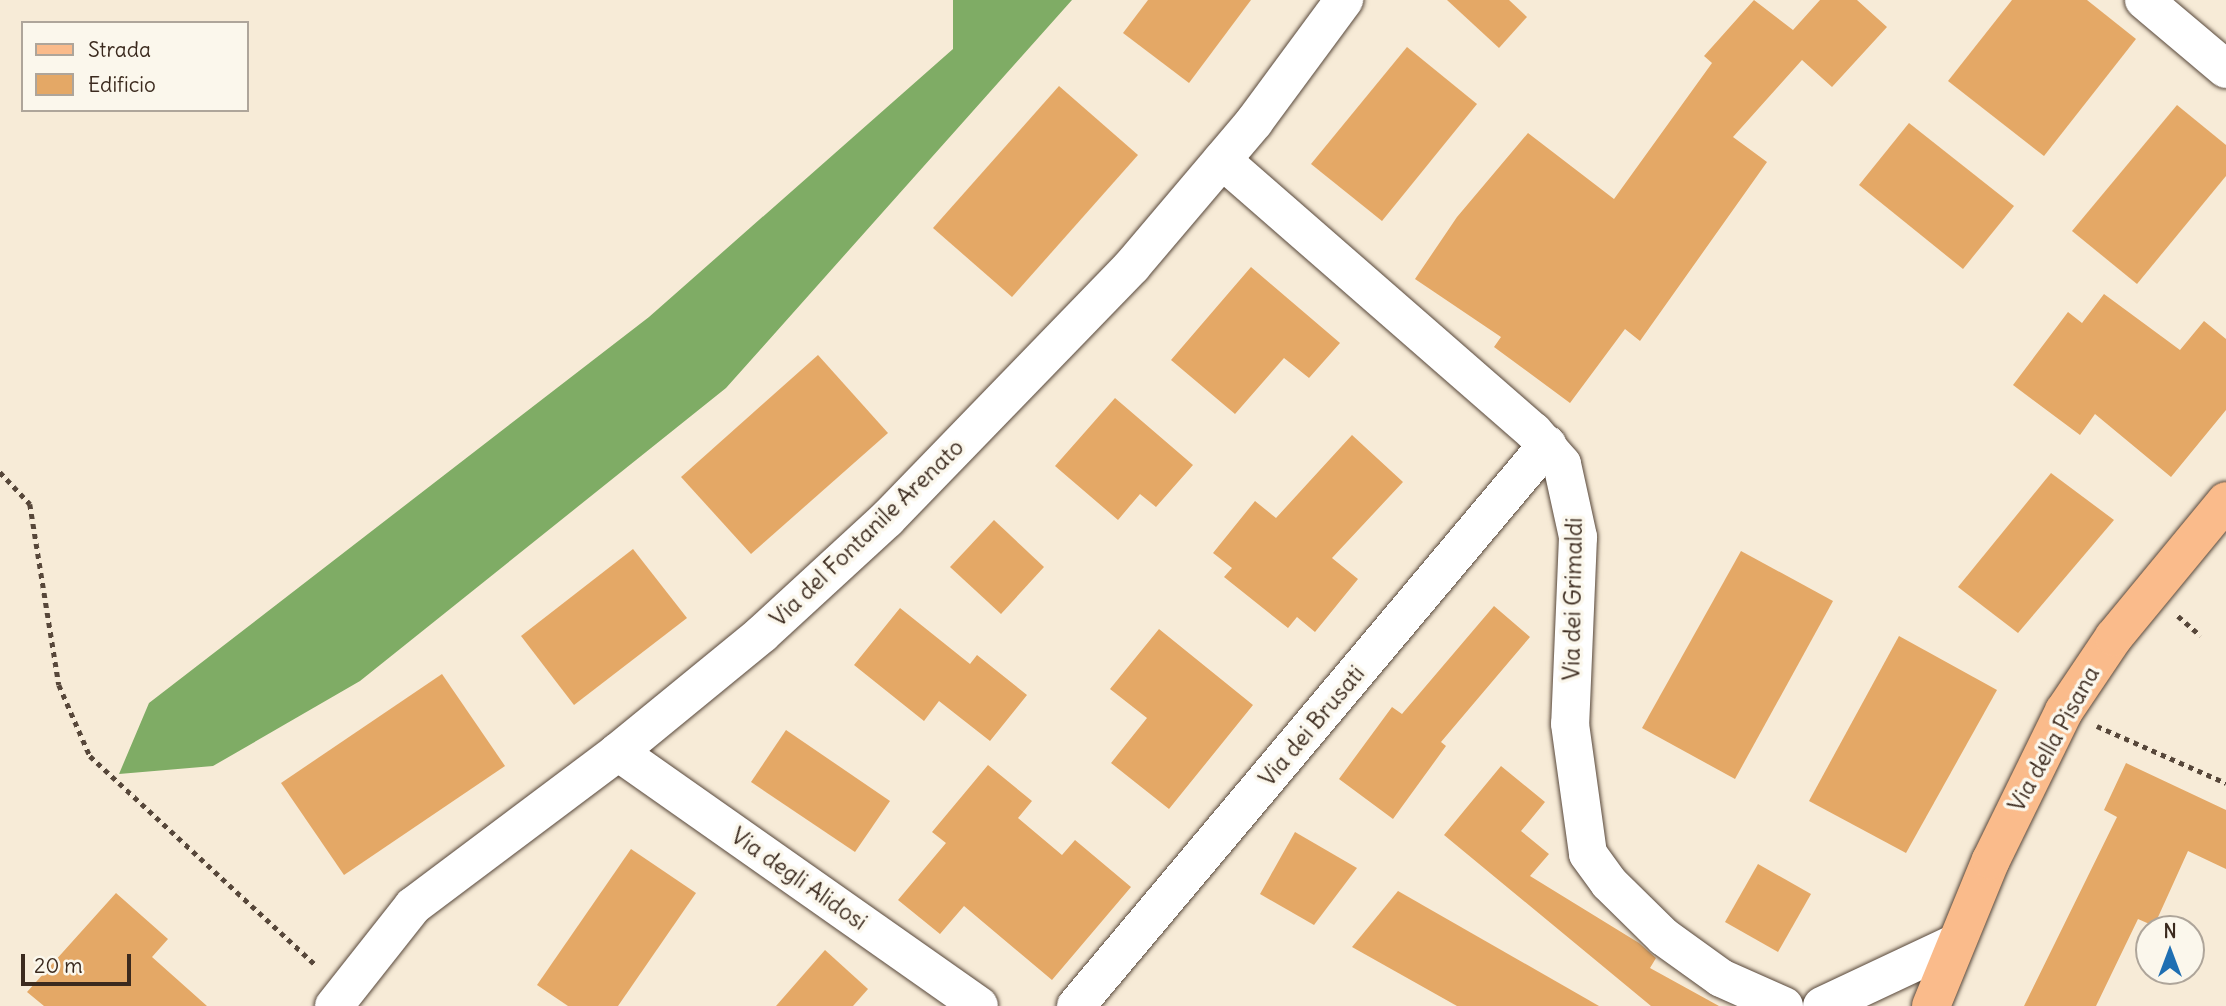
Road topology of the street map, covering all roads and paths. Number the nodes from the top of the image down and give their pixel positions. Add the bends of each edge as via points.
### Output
1 (1344, 0) edge
2 (2144, 0) edge
3 (2226, 69) edge
4 (1222, 160) junction
5 (1547, 445) junction
6 (0, 472) edge
7 (2226, 501) edge
8 (2064, 711) junction
9 (618, 752) junction
10 (2226, 783) edge
11 (1956, 943) junction
12 (339, 998) edge
13 (979, 1006) edge
14 (1076, 1006) edge
15 (1784, 1006) edge
16 (1822, 1006) edge
17 (1931, 1006) edge

1 - 4 street, Via del Fontanile Arenato
2 - 3 street
4 - 5 street, Via dei Grimaldi
4 - 9 street, Via del Fontanile Arenato via 1132,266 887,519 762,634
5 - 14 street, Via dei Brusati
5 - 15 street, Via dei Grimaldi via 1568,480 1577,526 1570,724 1588,854 1630,906 1674,945 1744,991
6 - 12 path via 24,493 33,516 59,685 90,756
7 - 8 main road, Via della Pisana via 2114,638
8 - 10 path
8 - 11 main road, Via della Pisana
9 - 12 street, Via del Fontanile Arenato via 413,906
9 - 13 street, Via degli Alidosi
11 - 16 street
11 - 17 main road, Via della Pisana

